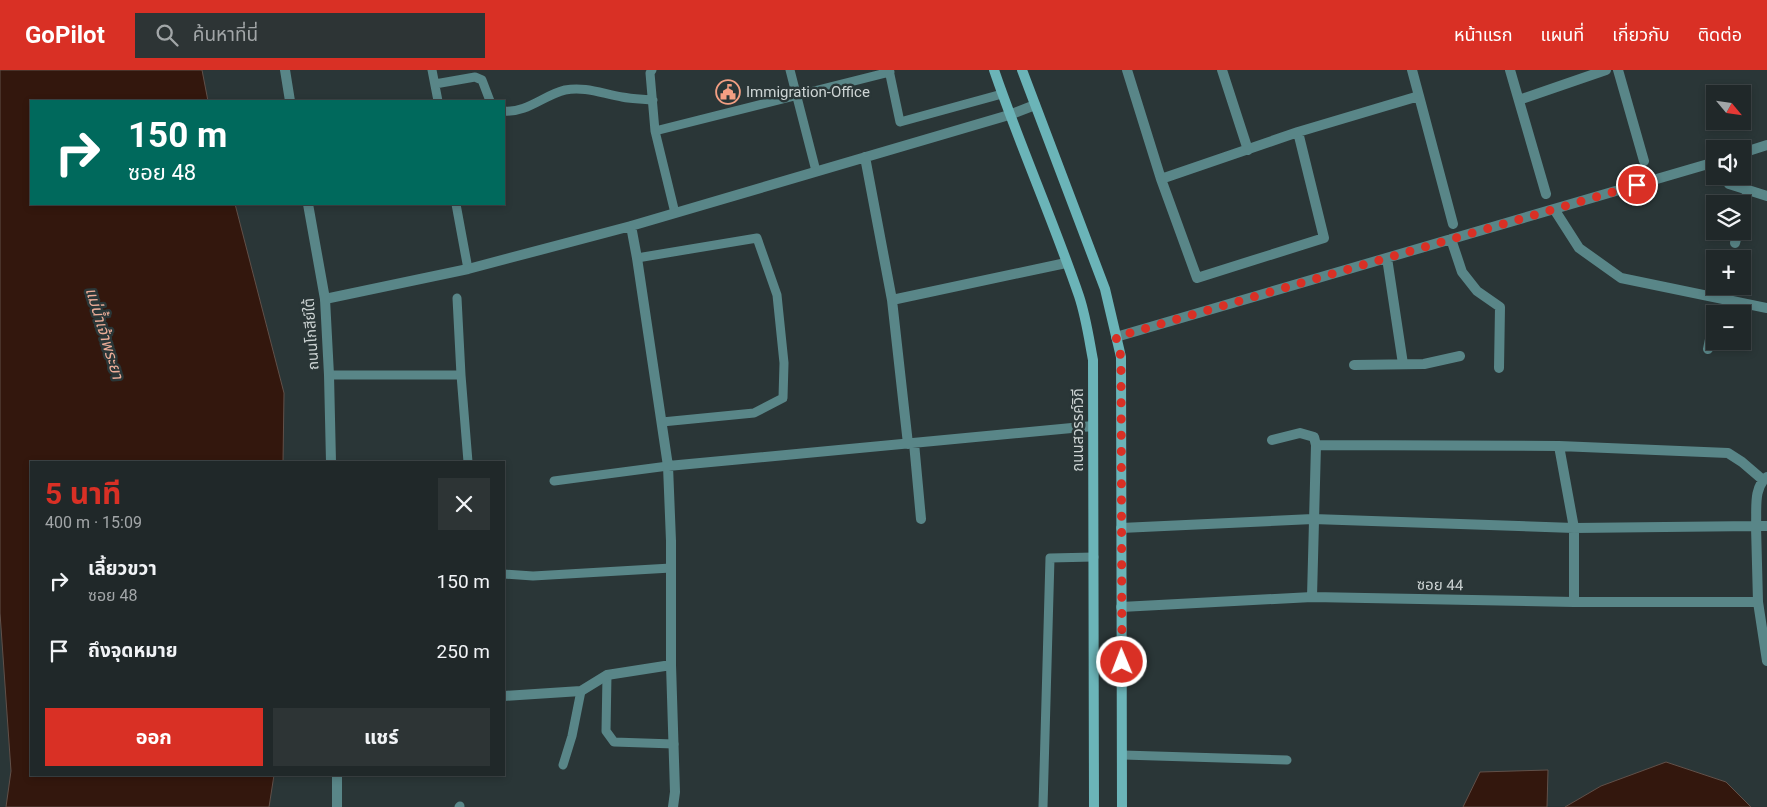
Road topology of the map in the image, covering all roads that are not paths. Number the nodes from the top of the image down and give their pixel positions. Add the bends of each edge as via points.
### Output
1 (285, 70) edge
2 (432, 70) edge
3 (652, 70) edge
4 (790, 70) edge
5 (994, 70) edge
6 (1022, 70) edge
7 (1127, 70) edge
8 (1222, 70) edge
9 (1412, 70) edge
10 (1510, 70) edge
11 (1606, 70) edge
12 (1618, 70) edge
13 (889, 71) edge
14 (435, 84) junction
15 (1002, 94) junction
16 (796, 96) junction
17 (1419, 96) junction
18 (290, 100) edge
19 (438, 100) edge
20 (490, 100) edge
21 (653, 100) junction
22 (1520, 100) junction
23 (1035, 105) junction
24 (505, 111) edge
25 (1009, 115) junction
26 (655, 132) junction
27 (1298, 132) junction
28 (1767, 145) edge
29 (1248, 150) junction
30 (1751, 150) edge
31 (865, 157) junction
32 (1644, 162) dead end
33 (1706, 166) edge
34 (816, 172) junction
35 (1161, 179) junction
36 (1732, 185) edge
37 (1748, 190) junction
38 (1546, 194) dead end
39 (1747, 195) edge
40 (1767, 196) edge
41 (308, 205) edge
42 (456, 205) edge
43 (1554, 209) junction
44 (675, 213) junction
45 (1453, 224) dead end
46 (631, 226) junction
47 (1451, 239) junction
48 (1736, 240) edge
49 (1735, 243) dead end
50 (637, 258) junction
51 (1387, 258) junction
52 (1066, 263) junction
53 (468, 269) junction
54 (457, 298) dead end
55 (1719, 298) junction
56 (325, 299) junction
57 (892, 300) junction
58 (1717, 305) edge
59 (1767, 308) edge
60 (1116, 337) junction
61 (1460, 356) dead end
62 (1403, 364) junction
63 (1354, 365) dead end
64 (1499, 368) dead end
65 (329, 375) junction
66 (461, 375) junction
67 (662, 422) junction
68 (1093, 426) junction
69 (1272, 440) dead end
70 (911, 443) junction
71 (1316, 445) junction
72 (1559, 446) junction
73 (331, 461) edge
74 (468, 461) edge
75 (668, 466) junction
76 (1765, 478) edge
77 (554, 481) dead end
78 (921, 519) dead end
79 (1314, 519) junction
80 (1756, 526) junction
81 (1767, 526) edge
82 (1121, 528) junction
83 (1574, 528) junction
84 (1094, 556) junction
85 (671, 568) junction
86 (505, 574) edge
87 (1312, 597) junction
88 (1574, 602) junction
89 (1758, 602) junction
90 (1121, 607) junction
91 (1767, 661) edge
92 (671, 665) junction
93 (607, 675) junction
94 (581, 690) junction
95 (505, 696) edge
96 (674, 744) junction
97 (1123, 755) junction
98 (1287, 760) dead end
99 (563, 765) dead end
100 (337, 776) edge
101 (337, 807) edge
102 (673, 807) edge
103 (1043, 807) edge
104 (1094, 807) edge
105 (1122, 807) edge

1 - 18 street
2 - 14 lane
3 - 21 lane
4 - 16 lane
5 - 15 main road, ถนนสวรรค์วิถี
6 - 23 main road
7 - 35 street
8 - 29 street
9 - 17 street
10 - 22 street
11 - 22 street
12 - 32 street
13 - 15 lane via 900,122
13 - 16 lane
14 - 19 lane
14 - 20 lane via 476,77 482,80
15 - 25 main road, ถนนสวรรค์วิถี
16 - 26 lane
16 - 34 lane
17 - 27 street
17 - 45 street
21 - 24 lane via 623,98 587,89 564,90 527,108
21 - 26 lane
22 - 38 street
23 - 25 street
23 - 60 main road via 1105,289
25 - 31 street
25 - 52 main road, ถนนสวรรค์วิถี
26 - 44 lane
27 - 29 street
27 - 35 street via 1324,238 1197,278
28 - 30 street
29 - 35 street
31 - 34 street
31 - 57 street
33 - 43 street
34 - 44 street
36 - 37 street
37 - 39 street
37 - 40 street
41 - 56 street, ถนนโกสีย์ใต้
42 - 53 lane
43 - 47 street
43 - 55 street via 1579,248 1621,278
44 - 46 street
46 - 50 street
46 - 53 street
47 - 51 street
47 - 64 street via 1462,272 1476,291 1500,307
48 - 49 street
50 - 67 street
50 - 67 lane via 757,238 777,295 784,363 783,398 754,412
51 - 60 street
51 - 62 street
52 - 57 street
52 - 68 main road, ถนนสวรรค์วิถี via 1079,298 1093,360
53 - 56 street
54 - 66 lane
55 - 58 street
55 - 59 street
56 - 65 street, ถนนโกสีย์ใต้
57 - 70 street
60 - 82 main road via 1121,357
61 - 62 street via 1424,364
62 - 63 street
65 - 66 lane
65 - 73 street, ถนนโกสีย์ใต้
66 - 74 lane
67 - 75 street
68 - 70 street
68 - 84 main road, ถนนสวรรค์วิถี
69 - 71 street via 1300,433 1314,436
70 - 75 street
70 - 78 street
71 - 72 street
71 - 79 street
72 - 76 street via 1728,453
72 - 83 street
75 - 77 lane
75 - 85 street
76 - 80 street via 1757,490
79 - 82 street
79 - 83 street
79 - 87 street
80 - 81 street
80 - 83 street
80 - 89 street
82 - 90 main road
83 - 88 street
84 - 103 lane via 1050,558
84 - 104 main road, ถนนสวรรค์วิถี
85 - 86 lane via 533,576
85 - 92 street
87 - 88 street, ซอย 44
87 - 90 street, ซอย 44
88 - 89 street, ซอย 44
89 - 91 street
90 - 97 main road
92 - 93 street
92 - 96 street
93 - 94 street
93 - 96 lane via 606,731 614,742
94 - 95 street
94 - 99 lane
96 - 102 street via 676,792
97 - 98 lane
97 - 105 main road
100 - 101 street

